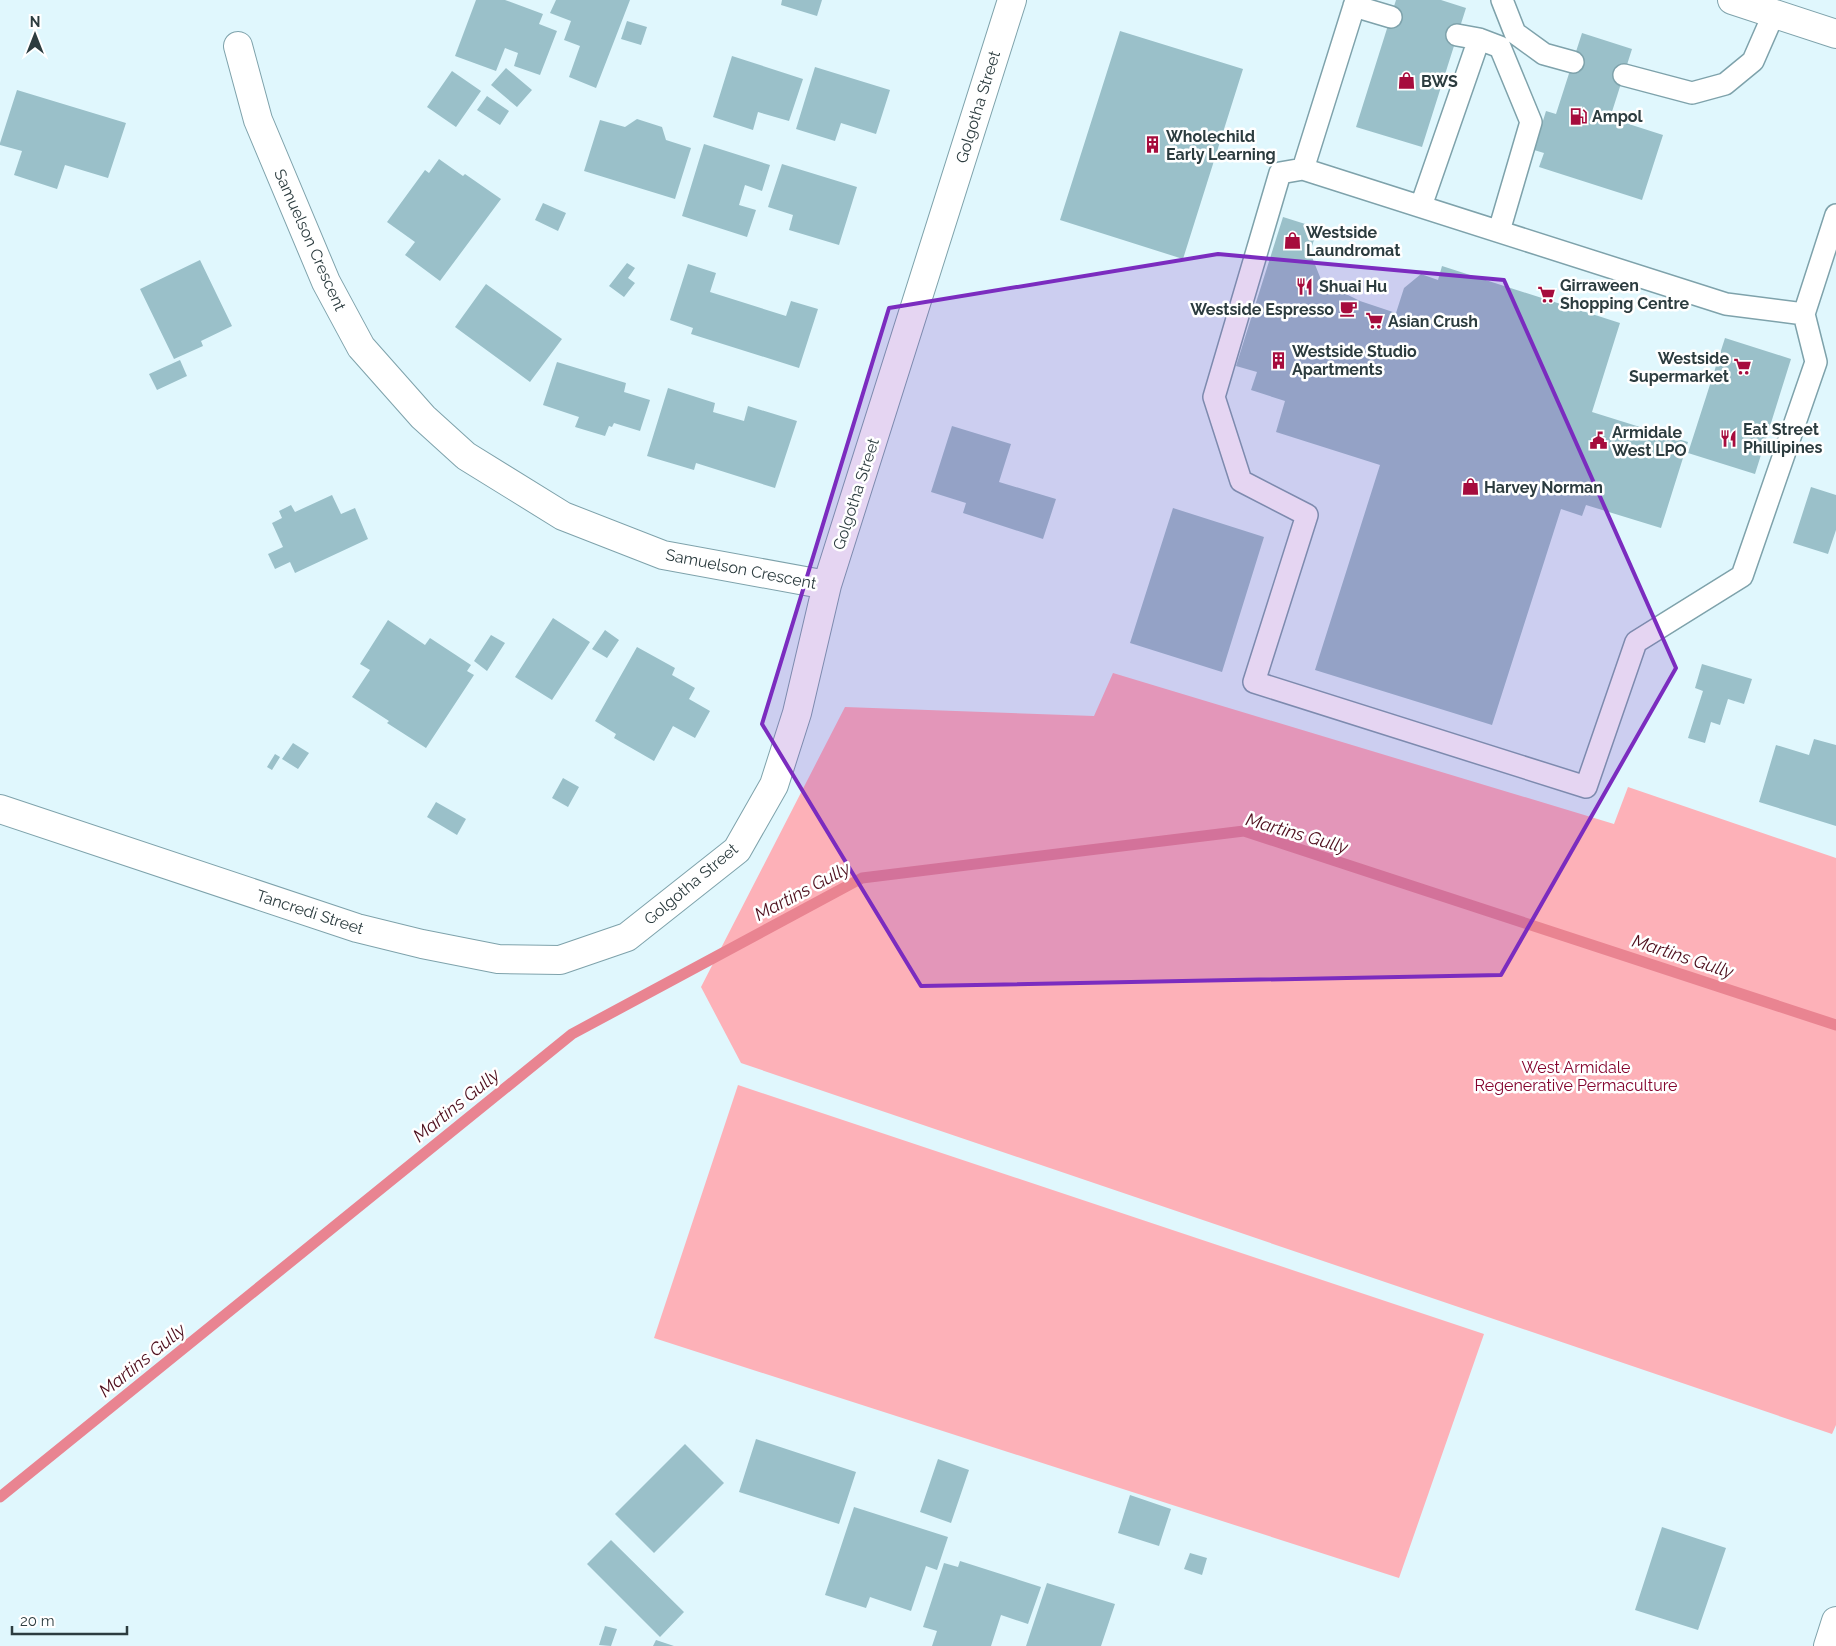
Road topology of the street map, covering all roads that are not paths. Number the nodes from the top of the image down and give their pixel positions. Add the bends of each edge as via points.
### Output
1 (1012, 0) edge
2 (1502, 0) edge
3 (1732, 0) edge
4 (1355, 3) edge
5 (1774, 14) junction
6 (1391, 17) dead end
7 (1836, 34) edge
8 (1457, 35) dead end
9 (1479, 39) junction
10 (1508, 40) junction
11 (238, 46) dead end
12 (1573, 62) dead end
13 (1624, 76) dead end
14 (1303, 169) junction
15 (1421, 206) junction
16 (1836, 215) edge
17 (1499, 231) junction
18 (1804, 314) junction
19 (827, 585) junction
20 (0, 809) edge
21 (627, 937) joint
22 (1836, 1621) edge
23 (1828, 1646) edge

1 - 19 street, Golgotha Street
2 - 10 lane
3 - 5 street
4 - 6 lane
4 - 14 lane
5 - 7 street
5 - 13 lane via 1753,61 1725,84 1692,93
8 - 9 lane
9 - 10 lane
9 - 15 lane
10 - 12 lane
10 - 17 lane via 1531,122
11 - 19 street, Samuelson Crescent via 258,120 326,282 361,347 423,417 466,456 563,516 663,555
14 - 15 lane
14 - 18 lane via 1280,173 1214,397 1241,481 1307,515 1254,682 1586,787 1636,642 1742,576 1816,362
15 - 17 lane
16 - 18 lane
17 - 18 lane via 1726,304
19 - 21 street, Golgotha Street via 797,713 774,785 737,850
20 - 21 street, Tancredi Street via 357,928 422,944 498,959 560,960
22 - 23 street

